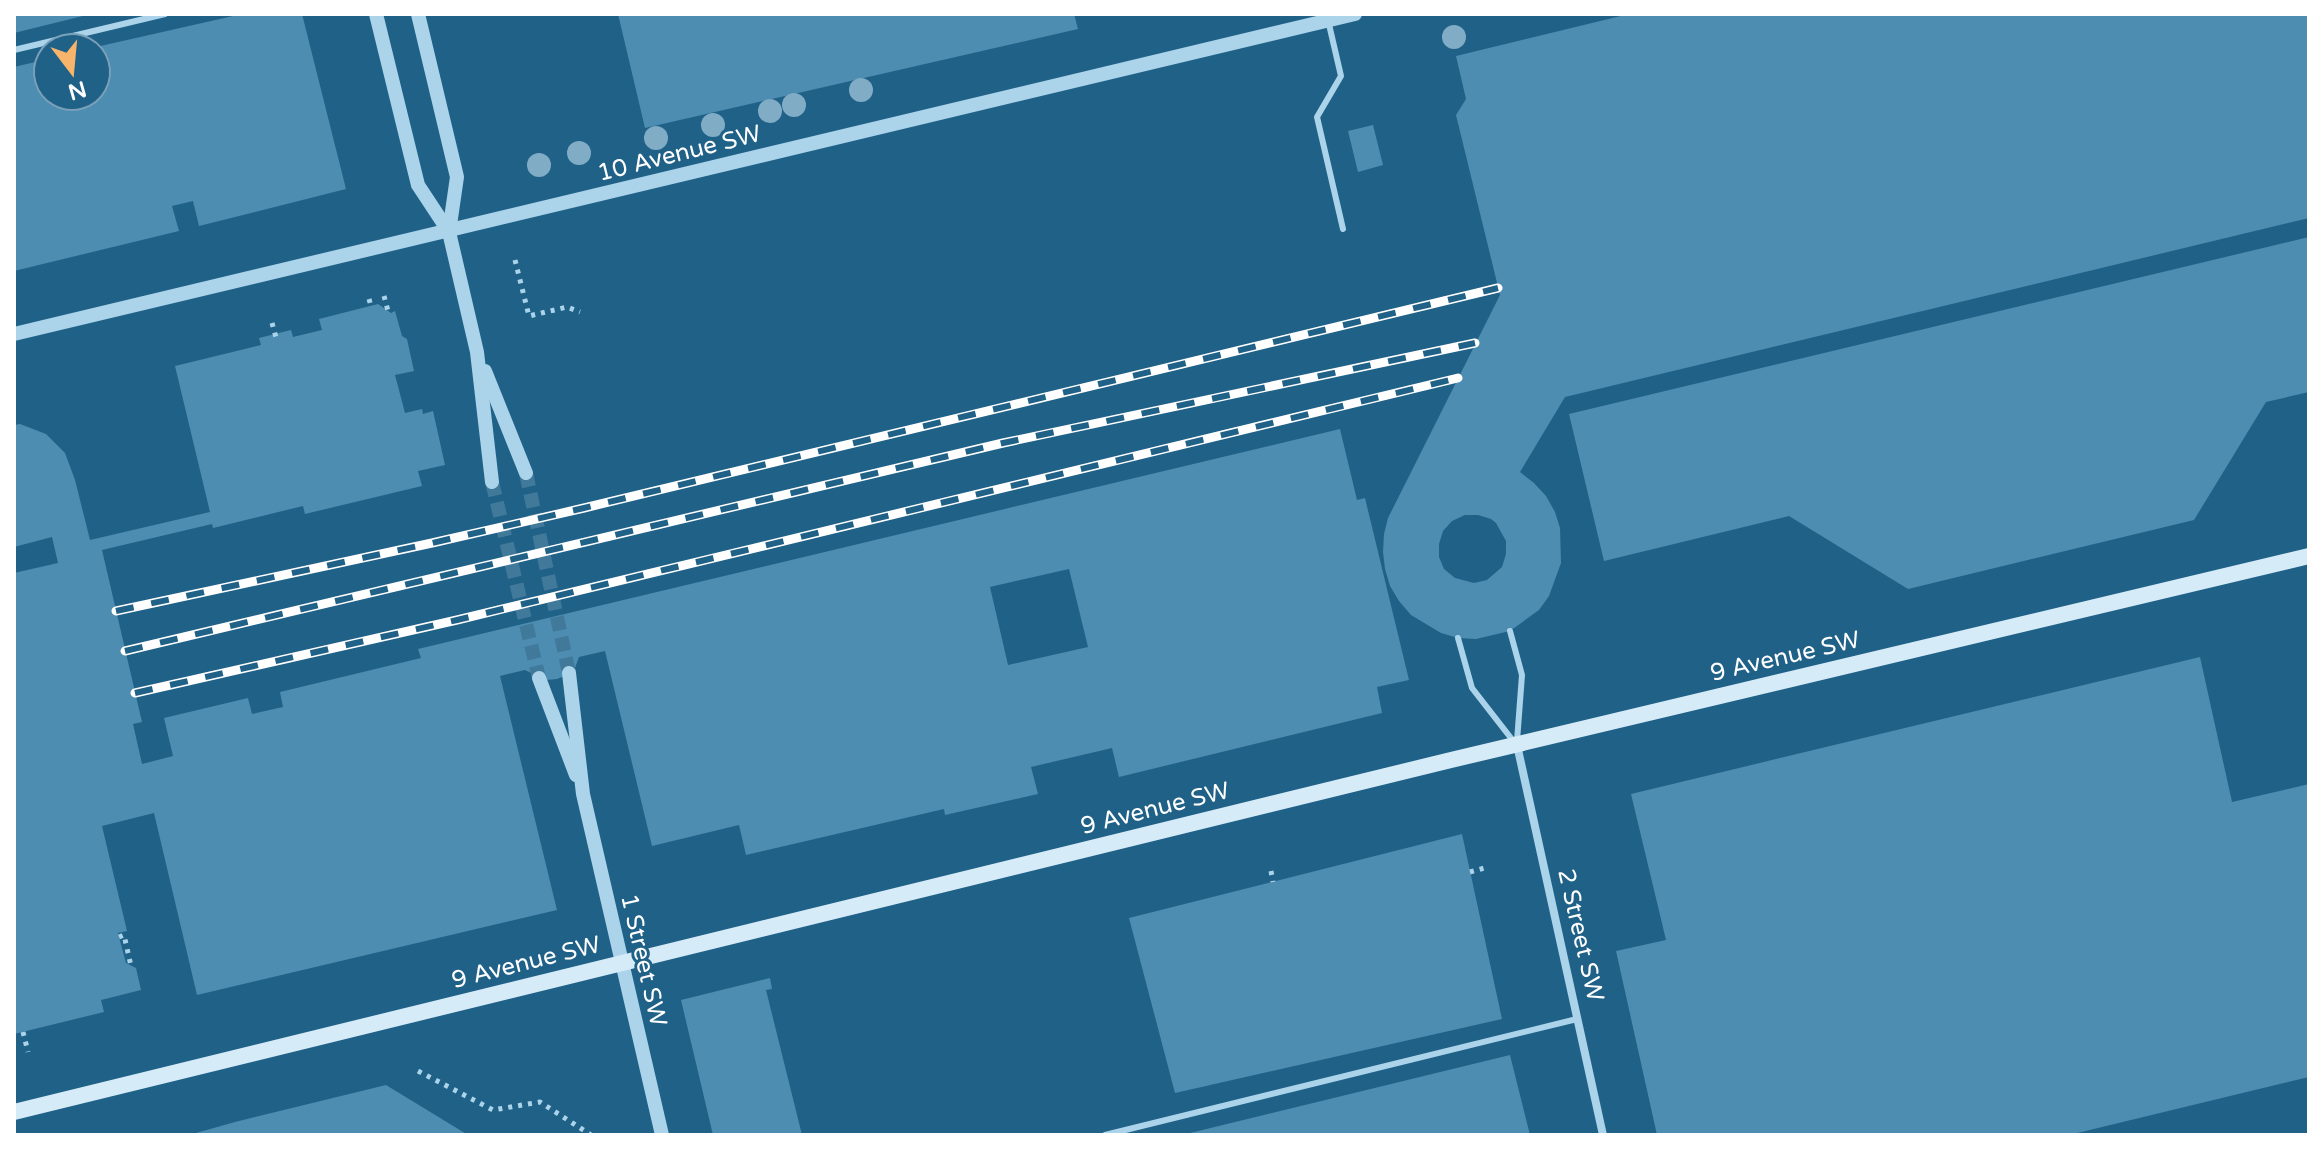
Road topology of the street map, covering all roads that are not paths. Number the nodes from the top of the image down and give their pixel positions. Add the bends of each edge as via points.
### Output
1 (165, 14) edge
2 (376, 14) edge
3 (418, 14) edge
4 (1355, 14) edge
5 (1327, 17) edge
6 (14, 50) edge
7 (1343, 229) dead end
8 (449, 232) junction
9 (14, 334) edge
10 (477, 352) junction
11 (526, 473) tunnel mouth
12 (492, 482) tunnel mouth
13 (2309, 556) edge
14 (1510, 631) dead end
15 (1458, 638) dead end
16 (569, 673) tunnel mouth
17 (539, 678) tunnel mouth
18 (1517, 745) junction
19 (583, 794) junction
20 (622, 963) junction
21 (1577, 1019) junction
22 (14, 1112) edge
23 (662, 1135) edge
24 (1105, 1135) edge
25 (1603, 1135) edge

1 - 6 lane
2 - 8 street via 418,185
3 - 8 street via 457,177
4 - 5 street, 10 Avenue SW
5 - 7 lane via 1341,76 1317,117
5 - 8 street, 10 Avenue SW
8 - 9 street, 10 Avenue SW
8 - 10 street
10 - 11 street
10 - 12 street
13 - 18 main road, 9 Avenue SW
14 - 18 lane via 1522,675
15 - 18 lane via 1472,688
16 - 19 street, 1 Street SW
17 - 19 street, 1 Street SW
18 - 20 main road, 9 Avenue SW
18 - 21 street, 2 Street SW
19 - 20 street, 1 Street SW
20 - 22 main road, 9 Avenue SW
20 - 23 street, 1 Street SW
21 - 24 lane
21 - 25 street, 2 Street SW

